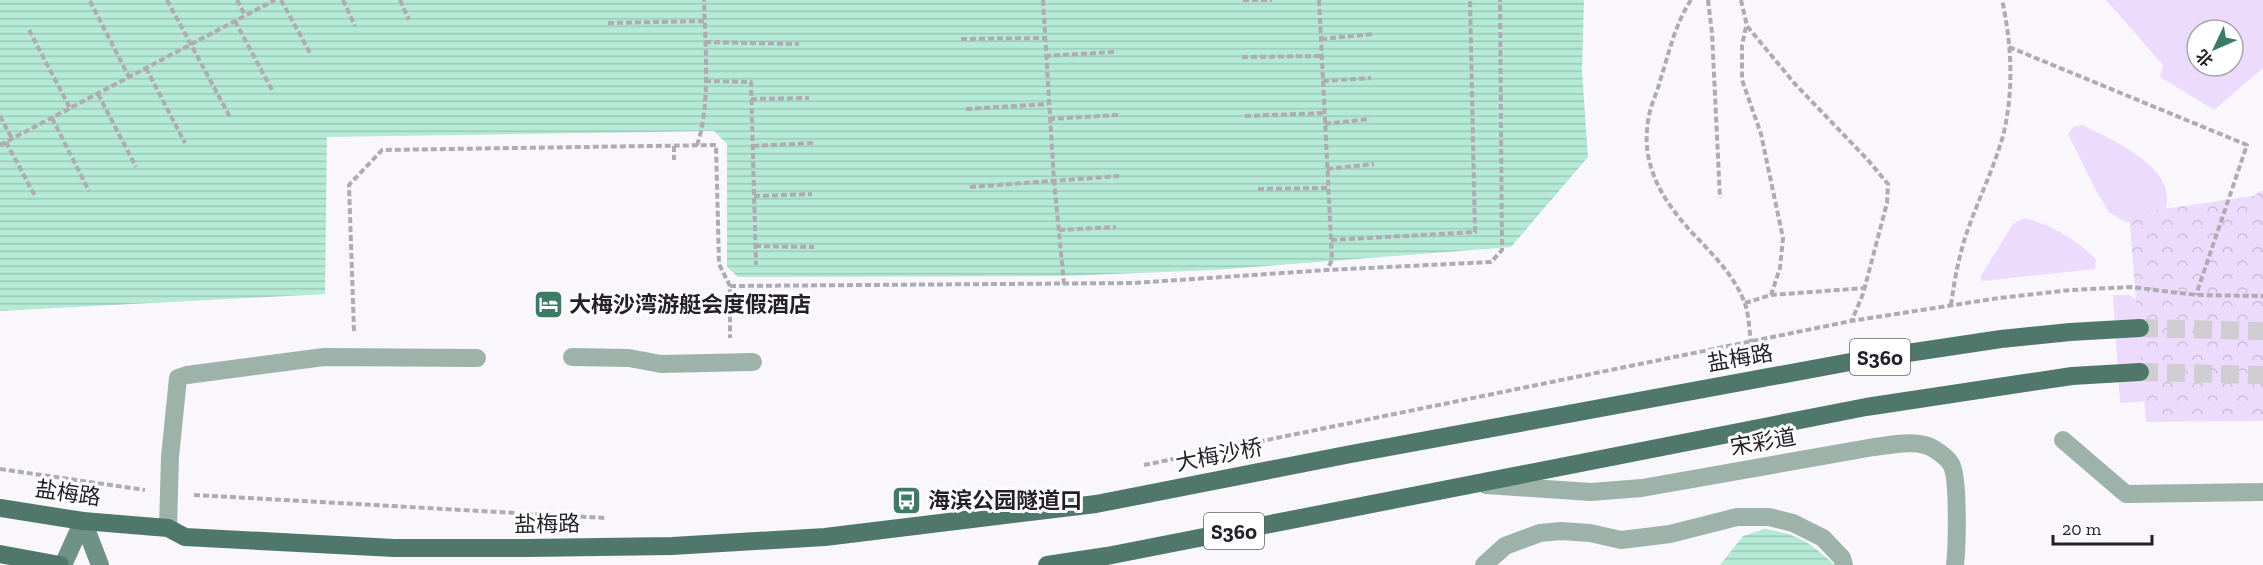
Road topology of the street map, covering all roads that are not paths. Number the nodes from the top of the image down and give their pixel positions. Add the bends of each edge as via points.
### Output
1 (2140, 328) tunnel mouth
2 (572, 357) dead end
3 (477, 358) dead end
4 (753, 362) dead end
5 (2140, 372) tunnel mouth
6 (2063, 440) dead end
7 (1351, 454) joint
8 (1475, 484) junction
9 (2263, 492) edge
10 (1096, 504) joint
11 (0, 508) edge
12 (83, 521) junction
13 (168, 528) junction
14 (0, 554) edge
15 (62, 565) edge
16 (100, 565) edge
17 (1047, 565) edge
18 (1484, 565) edge
19 (1844, 565) edge
20 (1955, 565) edge

1 - 7 main road, 盐梅路 / S360 via 2001,339 1861,360
2 - 4 street via 629,358 661,364
3 - 13 street via 324,357 178,378
5 - 8 main road, S360 via 2072,376 1877,405
6 - 9 street via 2126,494
7 - 10 main road, 大梅沙桥 / S360
8 - 17 main road, S360
8 - 20 street, 宋彩道 via 1591,492 1642,488 1874,447 1926,445 1952,464 1955,476
10 - 13 main road, 盐梅路 / S360 via 825,537 672,546 394,548 185,537
11 - 12 main road, 盐梅路 / S360
12 - 13 main road, 盐梅路 / S360
12 - 15 main road
12 - 16 main road
14 - 15 main road
18 - 19 street via 1505,546 1539,533 1590,533 1621,540 1670,534 1737,517 1770,517 1823,538

